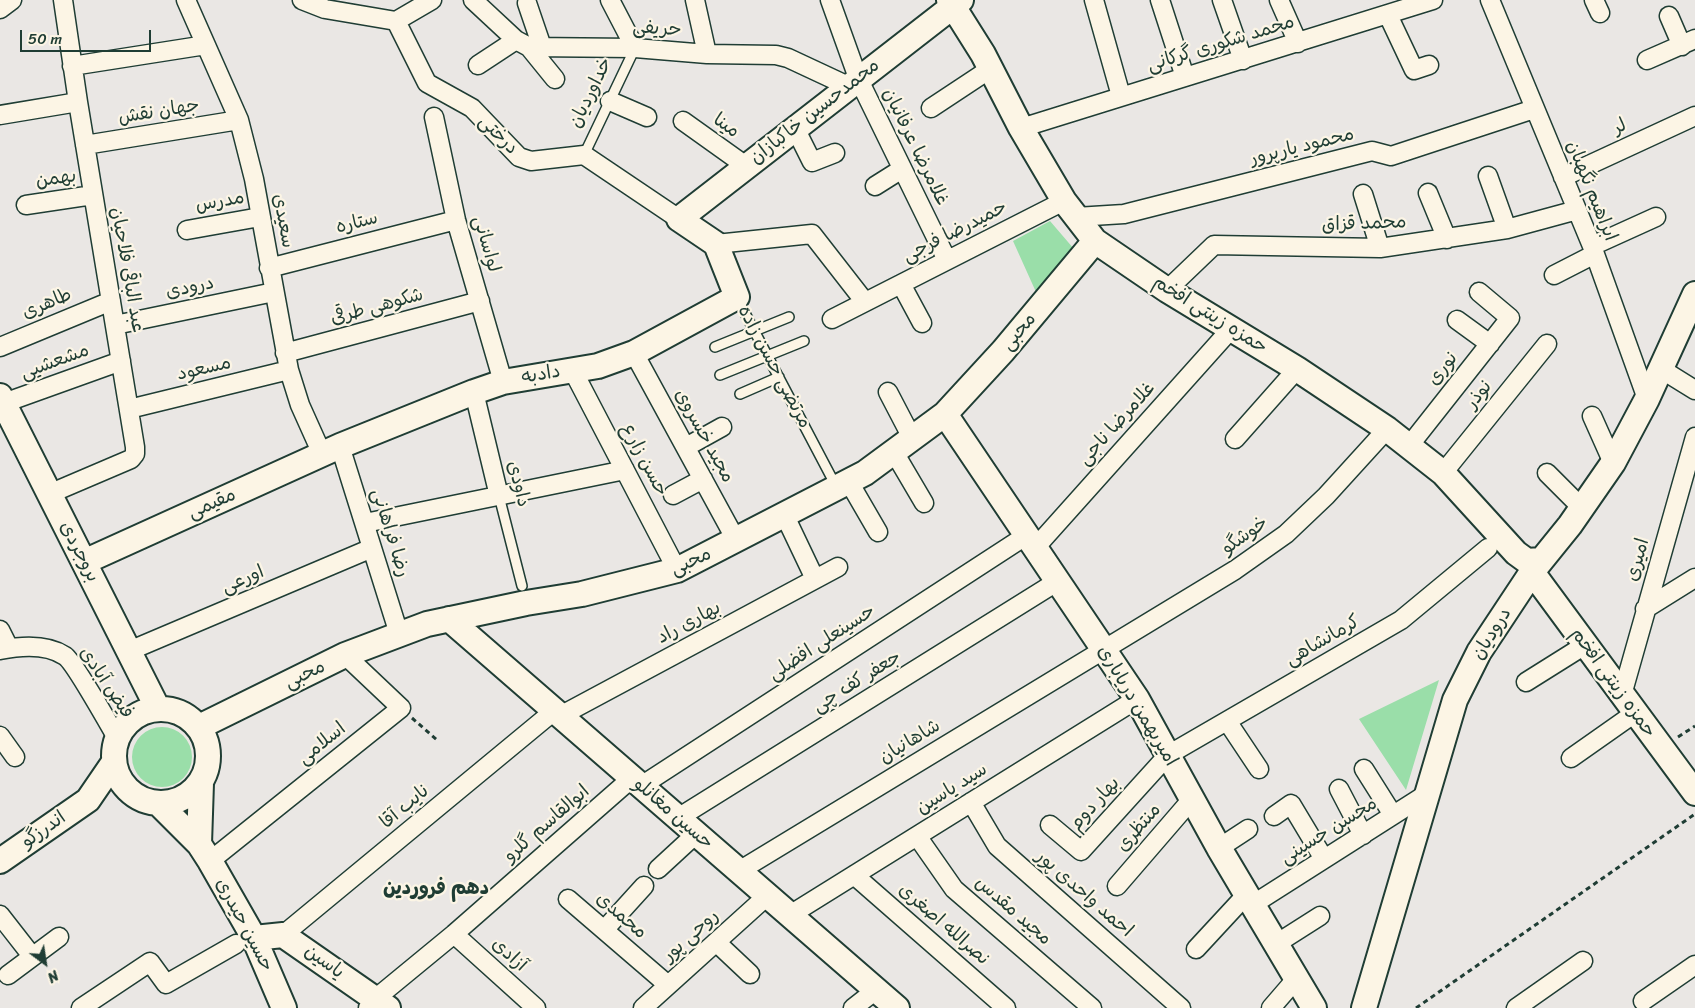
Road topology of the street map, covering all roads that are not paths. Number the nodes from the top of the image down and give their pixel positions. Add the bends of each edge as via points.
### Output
1 (63, 0) edge
2 (186, 0) edge
3 (302, 0) edge
4 (432, 0) edge
5 (473, 0) edge
6 (610, 0) edge
7 (695, 0) edge
8 (830, 0) edge
9 (1094, 0) edge
10 (1160, 0) edge
11 (1222, 0) edge
12 (1279, 0) edge
13 (1490, 0) edge
14 (954, 2) edge
15 (1422, 2) edge
16 (526, 3) dead end
17 (1388, 15) junction
18 (1669, 16) dead end
19 (396, 21) junction
20 (1688, 42) edge
21 (1298, 43) junction
22 (529, 44) junction
23 (206, 45) junction
24 (635, 48) junction
25 (707, 54) junction
26 (1243, 60) junction
27 (1647, 60) dead end
28 (478, 65) dead end
29 (1429, 65) dead end
30 (72, 66) junction
31 (990, 69) junction
32 (1185, 77) junction
33 (555, 79) dead end
34 (853, 82) junction
35 (1121, 96) junction
36 (610, 101) junction
37 (78, 102) junction
38 (931, 108) dead end
39 (1534, 109) junction
40 (0, 115) edge
41 (1695, 116) edge
42 (434, 117) dead end
43 (647, 117) dead end
44 (239, 120) junction
45 (682, 122) dead end
46 (795, 128) junction
47 (1021, 128) junction
48 (84, 145) junction
49 (835, 153) dead end
50 (584, 156) junction
51 (746, 166) junction
52 (902, 169) junction
53 (1488, 176) dead end
54 (1564, 176) junction
55 (875, 186) dead end
56 (1428, 193) dead end
57 (1363, 194) dead end
58 (93, 195) junction
59 (26, 205) dead end
60 (1070, 209) junction
61 (1577, 210) junction
62 (260, 217) junction
63 (1656, 217) dead end
64 (679, 219) junction
65 (456, 220) junction
66 (1507, 229) junction
67 (187, 230) dead end
68 (1447, 239) junction
69 (1095, 241) junction
70 (716, 244) junction
71 (1380, 248) junction
72 (1592, 250) junction
73 (947, 260) junction
74 (269, 268) junction
75 (1554, 275) dead end
76 (901, 284) junction
77 (1168, 290) junction
78 (274, 292) junction
79 (1479, 292) dead end
80 (1695, 294) edge
81 (737, 297) junction
82 (111, 300) junction
83 (480, 301) junction
84 (865, 302) junction
85 (790, 317) dead end
86 (832, 319) dead end
87 (1457, 320) dead end
88 (922, 323) dead end
89 (115, 325) junction
90 (1231, 329) junction
91 (755, 330) junction
92 (804, 341) dead end
93 (1490, 344) junction
94 (1547, 344) dead end
95 (0, 347) edge
96 (715, 347) dead end
97 (634, 353) junction
98 (768, 356) junction
99 (121, 361) junction
100 (287, 362) junction
101 (1297, 368) junction
102 (572, 369) junction
103 (1661, 369) junction
104 (720, 375) dead end
105 (779, 376) junction
106 (503, 382) junction
107 (1695, 390) edge
108 (474, 392) junction
109 (888, 392) dead end
110 (740, 394) dead end
111 (1647, 399) junction
112 (4, 409) edge
113 (129, 409) junction
114 (945, 414) junction
115 (1592, 416) dead end
116 (722, 427) dead end
117 (1387, 429) junction
118 (1695, 437) edge
119 (1235, 439) dead end
120 (903, 445) junction
121 (1409, 446) junction
122 (686, 447) junction
123 (331, 450) junction
124 (1692, 455) edge
125 (1612, 463) junction
126 (625, 470) junction
127 (1443, 473) junction
128 (1547, 473) dead end
129 (703, 479) junction
130 (843, 485) junction
131 (50, 494) junction
132 (673, 495) dead end
133 (499, 496) junction
134 (924, 503) dead end
135 (1582, 508) junction
136 (784, 516) junction
137 (365, 523) junction
138 (878, 532) dead end
139 (736, 540) junction
140 (1031, 542) junction
141 (372, 548) junction
142 (1488, 548) dead end
143 (84, 562) junction
144 (1537, 566) junction
145 (838, 567) dead end
146 (677, 570) junction
147 (1695, 578) edge
148 (815, 580) junction
149 (1058, 581) junction
150 (522, 586) dead end
151 (1645, 610) junction
152 (448, 619) junction
153 (0, 630) edge
154 (399, 634) junction
155 (1586, 645) junction
156 (4, 649) edge
157 (1103, 649) junction
158 (129, 651) junction
159 (345, 655) junction
160 (1526, 682) dead end
161 (1137, 699) junction
162 (1629, 704) junction
163 (158, 709) junction
164 (557, 713) junction
165 (1227, 721) junction
166 (199, 727) junction
167 (0, 736) edge
168 (117, 738) junction
169 (1168, 755) junction
170 (15, 757) dead end
171 (1572, 758) dead end
172 (114, 762) junction
173 (1364, 768) dead end
174 (1259, 769) dead end
175 (636, 782) junction
176 (201, 783) junction
177 (1339, 789) dead end
178 (1428, 793) junction
179 (1695, 793) edge
180 (132, 794) junction
181 (1192, 799) junction
182 (88, 800) junction
183 (971, 802) junction
184 (159, 804) junction
185 (1393, 815) junction
186 (1274, 816) dead end
187 (1050, 825) dead end
188 (687, 826) junction
189 (1248, 828) dead end
190 (1363, 834) junction
191 (917, 836) junction
192 (1219, 848) junction
193 (205, 853) junction
194 (1324, 859) junction
195 (0, 861) edge
196 (658, 869) dead end
197 (739, 871) junction
198 (854, 875) junction
199 (644, 886) dead end
200 (1117, 886) dead end
201 (767, 896) junction
202 (568, 899) dead end
203 (1249, 900) junction
204 (0, 915) edge
205 (790, 915) junction
206 (1320, 916) dead end
207 (605, 929) junction
208 (454, 934) junction
209 (283, 935) junction
210 (59, 937) dead end
211 (245, 941) junction
212 (716, 942) junction
213 (1276, 944) junction
214 (1196, 949) dead end
215 (32, 956) junction
216 (1583, 961) dead end
217 (1695, 965) edge
218 (750, 974) dead end
219 (8, 975) dead end
220 (1296, 980) junction
221 (668, 985) junction
222 (876, 990) junction
223 (1643, 1001) dead end
224 (377, 1005) edge
225 (81, 1008) edge
226 (284, 1008) edge
227 (536, 1008) edge
228 (643, 1008) edge
229 (853, 1008) edge
230 (897, 1008) edge
231 (1006, 1008) edge
232 (1092, 1008) edge
233 (1181, 1008) edge
234 (1271, 1008) edge
235 (1314, 1008) edge
236 (1364, 1008) edge
237 (1516, 1008) edge

1 - 30 street, عبد الباقی فلاحیان
2 - 23 street, سعیدی
3 - 19 street via 325,10
4 - 19 street
5 - 22 street
6 - 24 street
7 - 25 street
8 - 34 street, غلامرضا عرفانیان
9 - 35 street
10 - 32 street
11 - 26 street
12 - 21 street
13 - 39 street, ابراهیم نگهبان
14 - 31 street, حمزه زینتی افخم
14 - 34 street, محمدحسین خاکبازان
15 - 17 street, محمد شکوری گرکانی
16 - 22 street
17 - 21 street, محمد شکوری گرکانی
17 - 29 street via 1414,70
18 - 20 street
19 - 50 street, درختی via 427,83 472,108 518,157 531,161
20 - 27 street
21 - 26 street, محمد شکوری گرکانی
22 - 24 street, حریفی
22 - 28 street
22 - 33 street
23 - 30 street
23 - 44 street, سعیدی
24 - 25 street, حریفی
24 - 36 lane, خداوردیان
25 - 34 street, حریفی via 776,54
26 - 32 street, محمد شکوری گرکانی
30 - 37 street, عبد الباقی فلاحیان
31 - 38 street
31 - 47 street, حمزه زینتی افخم
32 - 35 street, محمد شکوری گرکانی
34 - 46 street, محمدحسین خاکبازان
34 - 52 street, غلامرضا عرفانیان
35 - 47 street, محمد شکوری گرکانی
36 - 43 street
36 - 50 lane, خداوردیان
37 - 40 street
37 - 48 street, عبد الباقی فلاحیان
39 - 54 street, ابراهیم نگهبان
39 - 60 street, محمود یارپرور via 1391,156 1372,151 1124,214
41 - 54 street, لر
42 - 65 street, لواسانی
44 - 48 street, جهان نقش
44 - 62 street, سعیدی
45 - 51 street, مینا
46 - 49 street via 812,162
46 - 51 street, محمدحسین خاکبازان
47 - 60 street, حمزه زینتی افخم
48 - 58 street, عبد الباقی فلاحیان
50 - 64 street
51 - 64 street, محمدحسین خاکبازان
52 - 55 street
52 - 73 street, غلامرضا عرفانیان
53 - 66 street
54 - 61 street, ابراهیم نگهبان
56 - 68 street
57 - 71 street
58 - 59 street, بهمن
58 - 82 street, عبد الباقی فلاحیان
60 - 69 street, حمزه زینتی افخم
60 - 73 street, حمیدرضا فرجی
61 - 66 street, محمد قزاق
61 - 72 street, ابراهیم نگهبان
62 - 67 street, مدرس
62 - 74 street, سعیدی
63 - 72 street
64 - 70 street
65 - 74 street, ستاره
65 - 83 street, لواسانی
66 - 68 street, محمد قزاق
68 - 71 street, محمد قزاق
69 - 77 street, حمزه زینتی افخم
69 - 114 street, محبی via 1004,351
70 - 81 street, مرتضی حسن زاده
70 - 84 street via 812,234
71 - 77 street, محمد قزاق via 1214,245
72 - 75 street
72 - 111 street, ابراهیم نگهبان
73 - 76 street, حمیدرضا فرجی
74 - 78 street, سعیدی
76 - 84 street, حمیدرضا فرجی
76 - 88 street
77 - 90 street, حمزه زینتی افخم
78 - 89 street, درودی
78 - 100 street, سعیدی
79 - 93 street, نوری via 1510,318
80 - 103 street, درودیان
81 - 91 lane, مرتضی حسن زاده
81 - 97 street, دادبه
82 - 89 street, عبد الباقی فلاحیان
82 - 95 street, طاهری
83 - 100 street, شکوهی طرقی
83 - 106 street, لواسانی
84 - 86 street, حمیدرضا فرجی
85 - 91 lane
87 - 93 street
89 - 99 street, عبد الباقی فلاحیان
90 - 101 street, حمزه زینتی افخم
90 - 140 street, غلامرضا ناجی
91 - 96 lane
91 - 98 lane, مرتضی حسن زاده
92 - 98 lane
93 - 121 street, نوری
94 - 127 street, نوذر
97 - 102 street, دادبه via 598,366
97 - 122 street, مجید خسروی
98 - 104 lane
98 - 105 lane, مرتضی حسن زاده
99 - 112 street, مشعشیی
99 - 113 street, عبد الباقی فلاحیان
100 - 113 street, مسعود
100 - 123 street, سعیدی via 300,405
101 - 117 street, حمزه زینتی افخم
101 - 119 street
102 - 106 street, دادبه
102 - 126 street, حسن زارع
103 - 107 street
103 - 111 street, درودیان
105 - 110 lane
105 - 130 lane, مرتضی حسن زاده
106 - 108 street, دادبه
108 - 123 street, دادبه
108 - 133 street, داودی
109 - 120 street
111 - 125 street, درودیان
112 - 131 street, بروجردی
113 - 131 street, عبد الباقی فلاحیان via 135,454
114 - 120 street, محبی
114 - 140 street, امیربهمن دریاباری
115 - 125 street
116 - 122 street
117 - 121 street, حمزه زینتی افخم
117 - 157 street, خوشگو via 1286,534 1234,570
118 - 124 street, امیری
120 - 130 street, محبی
120 - 134 street
121 - 127 street, حمزه زینتی افخم
122 - 129 street, مجید خسروی
123 - 137 street, رضا فراهانی
123 - 143 street, مقیمی
124 - 151 street, امیری
125 - 135 street, درودیان
126 - 133 street
126 - 146 street, حسن زارع
127 - 144 street, حمزه زینتی افخم via 1516,553
128 - 135 street
129 - 132 street
129 - 139 street, مجید خسروی
130 - 136 street, محبی
130 - 138 street
131 - 143 street, بروجردی
133 - 137 street
133 - 150 lane, داودی
135 - 144 street, درودیان
136 - 139 street, محبی
136 - 148 street
137 - 141 street, رضا فراهانی
139 - 146 street, محبی
140 - 149 street, امیربهمن دریاباری
140 - 175 street, حسینعلی افضلی
141 - 154 street, رضا فراهانی
141 - 158 street, اورعی
142 - 165 street, کرمانشاهی via 1402,620
143 - 158 street, بروجردی
144 - 155 street, حمزه زینتی افخم
144 - 178 street, درودیان via 1479,652 1455,700
145 - 148 street, بهاری راد
146 - 152 street, محبی via 598,591
147 - 151 street
148 - 164 street, بهاری راد
149 - 157 street, امیربهمن دریاباری
149 - 188 street, جعفر کف چی
151 - 162 street, امیری
152 - 154 street, محبی
152 - 164 street, حسین مغانلو
153 - 156 street
154 - 159 street, محبی
155 - 160 street
155 - 162 street, حمزه زینتی افخم
156 - 168 street, فیض آبادی via 52,650 66,657
157 - 161 street, امیربهمن دریاباری
157 - 197 street, شاهانیان
158 - 163 street, بروجردی
159 - 166 street, محبی
159 - 193 street, اسلامی via 401,708
161 - 169 street, امیربهمن دریاباری
161 - 183 street, سید یاسین
162 - 171 street
162 - 179 street, حمزه زینتی افخم
163 - 166 street via 188,717
163 - 168 street via 134,718
164 - 175 street, حسین مغانلو
164 - 209 street, نایب آقا
165 - 169 street, کرمانشاهی
165 - 174 street
166 - 176 street via 206,740 208,754 207,769
167 - 170 street
168 - 172 street
169 - 181 street, امیربهمن دریاباری
169 - 187 street, بهار دوم via 1080,852
172 - 180 street via 120,780
172 - 182 street
173 - 185 street
175 - 188 street, حسین مغانلو
175 - 208 street, ابوالقاسم گلرو
176 - 184 street via 175,802
176 - 193 street
177 - 190 street
178 - 185 street, محسن حسینی
178 - 236 street, درودیان
180 - 182 street
180 - 184 street
181 - 192 street, امیربهمن دریاباری
181 - 200 street, منتظری
182 - 195 street, اندرزگو
183 - 191 street, سید یاسین
183 - 233 street, احمد واحدی پور via 997,846
184 - 193 street, حسین حیدری
185 - 190 street, محسن حسینی
186 - 194 street via 1291,804
188 - 196 street, جعفر کف چی
188 - 197 street, حسین مغانلو
189 - 192 street
190 - 194 street, محسن حسینی
191 - 198 street, سید یاسین
191 - 232 street, مجید مقدس via 954,889
192 - 203 street, امیربهمن دریاباری
193 - 211 street, حسین حیدری
194 - 203 street, محسن حسینی
197 - 201 street, حسین مغانلو
198 - 205 street, سید یاسین
198 - 231 street, نصرالله اصغری
199 - 207 street
201 - 205 street, حسین مغانلو
201 - 212 street, روحی پور
202 - 207 street, محمدی
203 - 213 street, امیربهمن دریاباری
203 - 214 street, محسن حسینی
204 - 215 street
205 - 222 street, حسین مغانلو
206 - 213 street
207 - 221 street, محمدی
208 - 224 street, ابوالقاسم گلرو
208 - 227 street, آزادی
209 - 211 street, یاسین
209 - 224 street, یاسین
210 - 215 street
211 - 225 street via 166,984 150,962
211 - 226 street, حسین حیدری
212 - 218 street
212 - 221 street, روحی پور
213 - 220 street, امیربهمن دریاباری
215 - 219 street
216 - 237 street
217 - 223 street
220 - 234 street
220 - 235 street, امیربهمن دریاباری
221 - 228 street, روحی پور
222 - 229 street
222 - 230 street, حسین مغانلو

